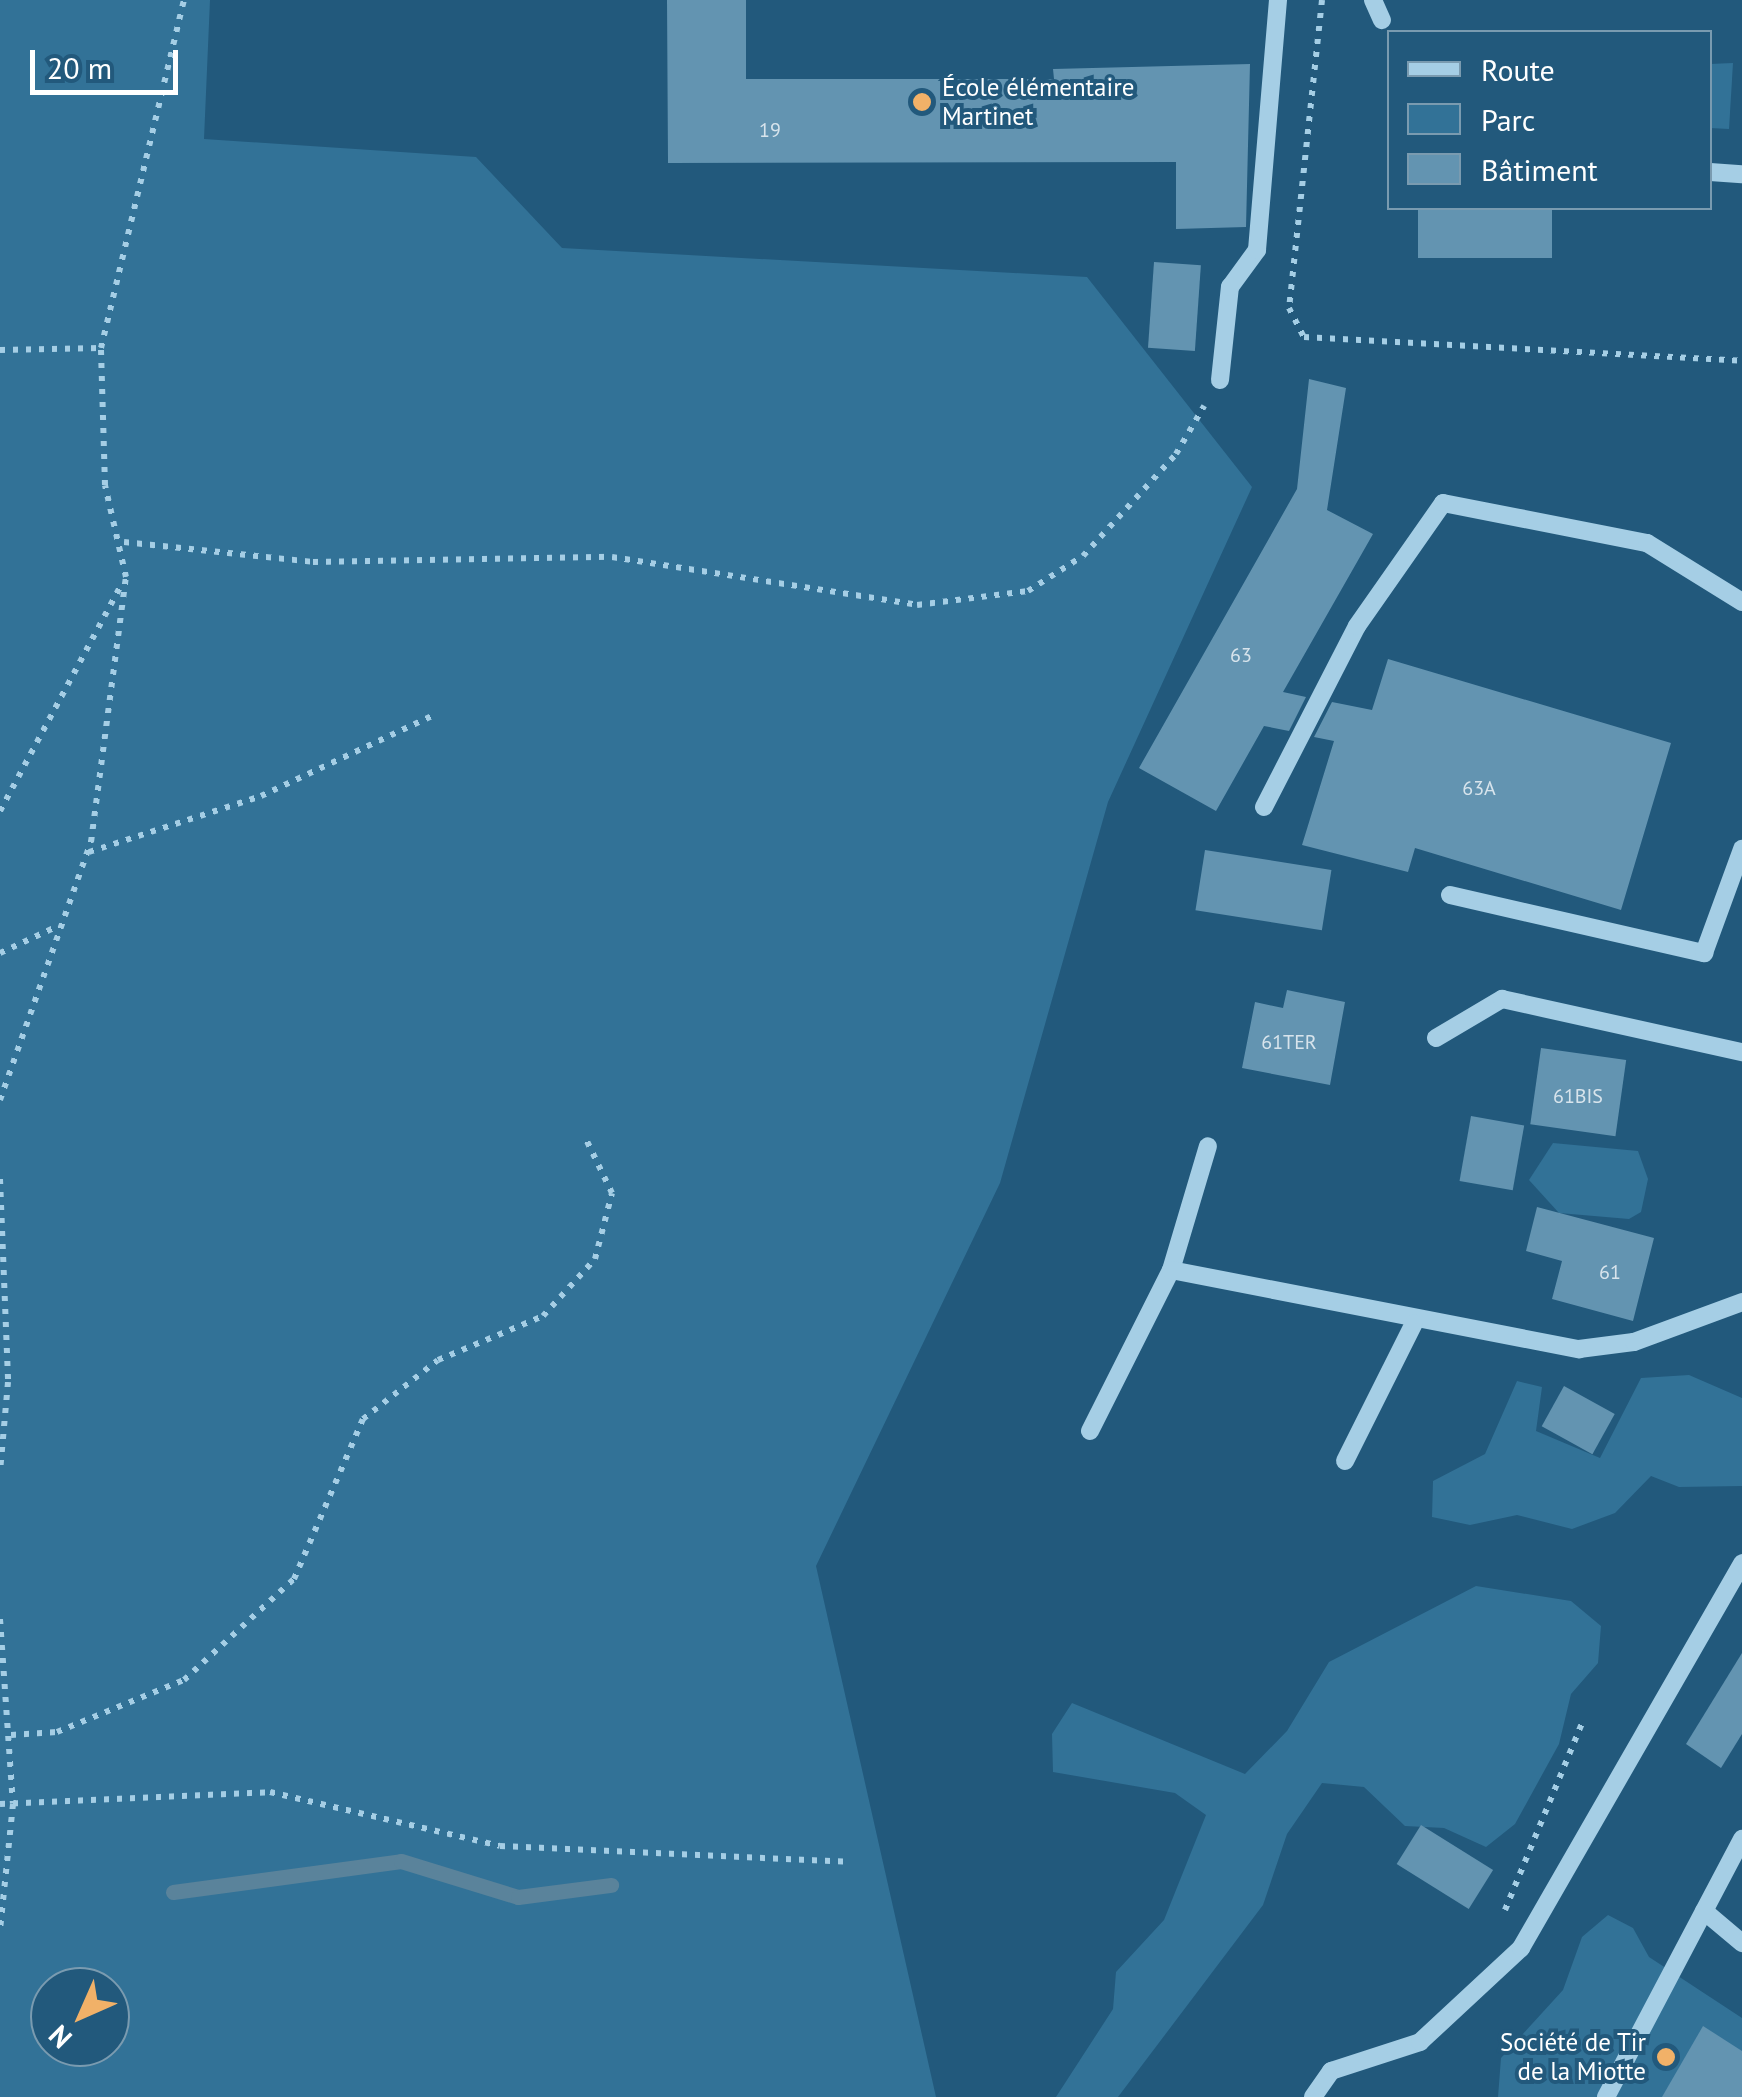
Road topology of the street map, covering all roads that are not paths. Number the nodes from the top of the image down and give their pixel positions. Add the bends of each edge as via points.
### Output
1 (1278, 0) edge
2 (1373, 0) edge
3 (1382, 20) dead end
4 (1712, 172) edge
5 (1742, 174) edge
6 (1220, 380) road end
7 (1742, 602) edge
8 (1264, 807) dead end
9 (1742, 849) edge
10 (1450, 895) dead end
11 (1436, 1038) dead end
12 (1742, 1052) edge
13 (1208, 1146) dead end
14 (1171, 1270) junction
15 (1742, 1302) edge
16 (1414, 1323) junction
17 (1090, 1431) dead end
18 (1345, 1461) dead end
19 (1742, 1563) edge
20 (1742, 1840) edge
21 (1704, 1911) junction
22 (1742, 1944) edge
23 (1313, 2097) edge
24 (1606, 2097) edge

1 - 6 lane via 1257,250 1230,287
2 - 3 lane
4 - 5 lane
7 - 8 lane via 1647,543 1443,503 1357,626
9 - 10 lane via 1704,953
11 - 12 lane via 1502,999
13 - 14 lane
14 - 16 lane
14 - 17 lane
15 - 16 lane via 1634,1342 1579,1349
16 - 18 lane
19 - 23 lane via 1521,1948 1420,2042 1331,2071
20 - 21 lane
21 - 22 lane
21 - 24 lane

